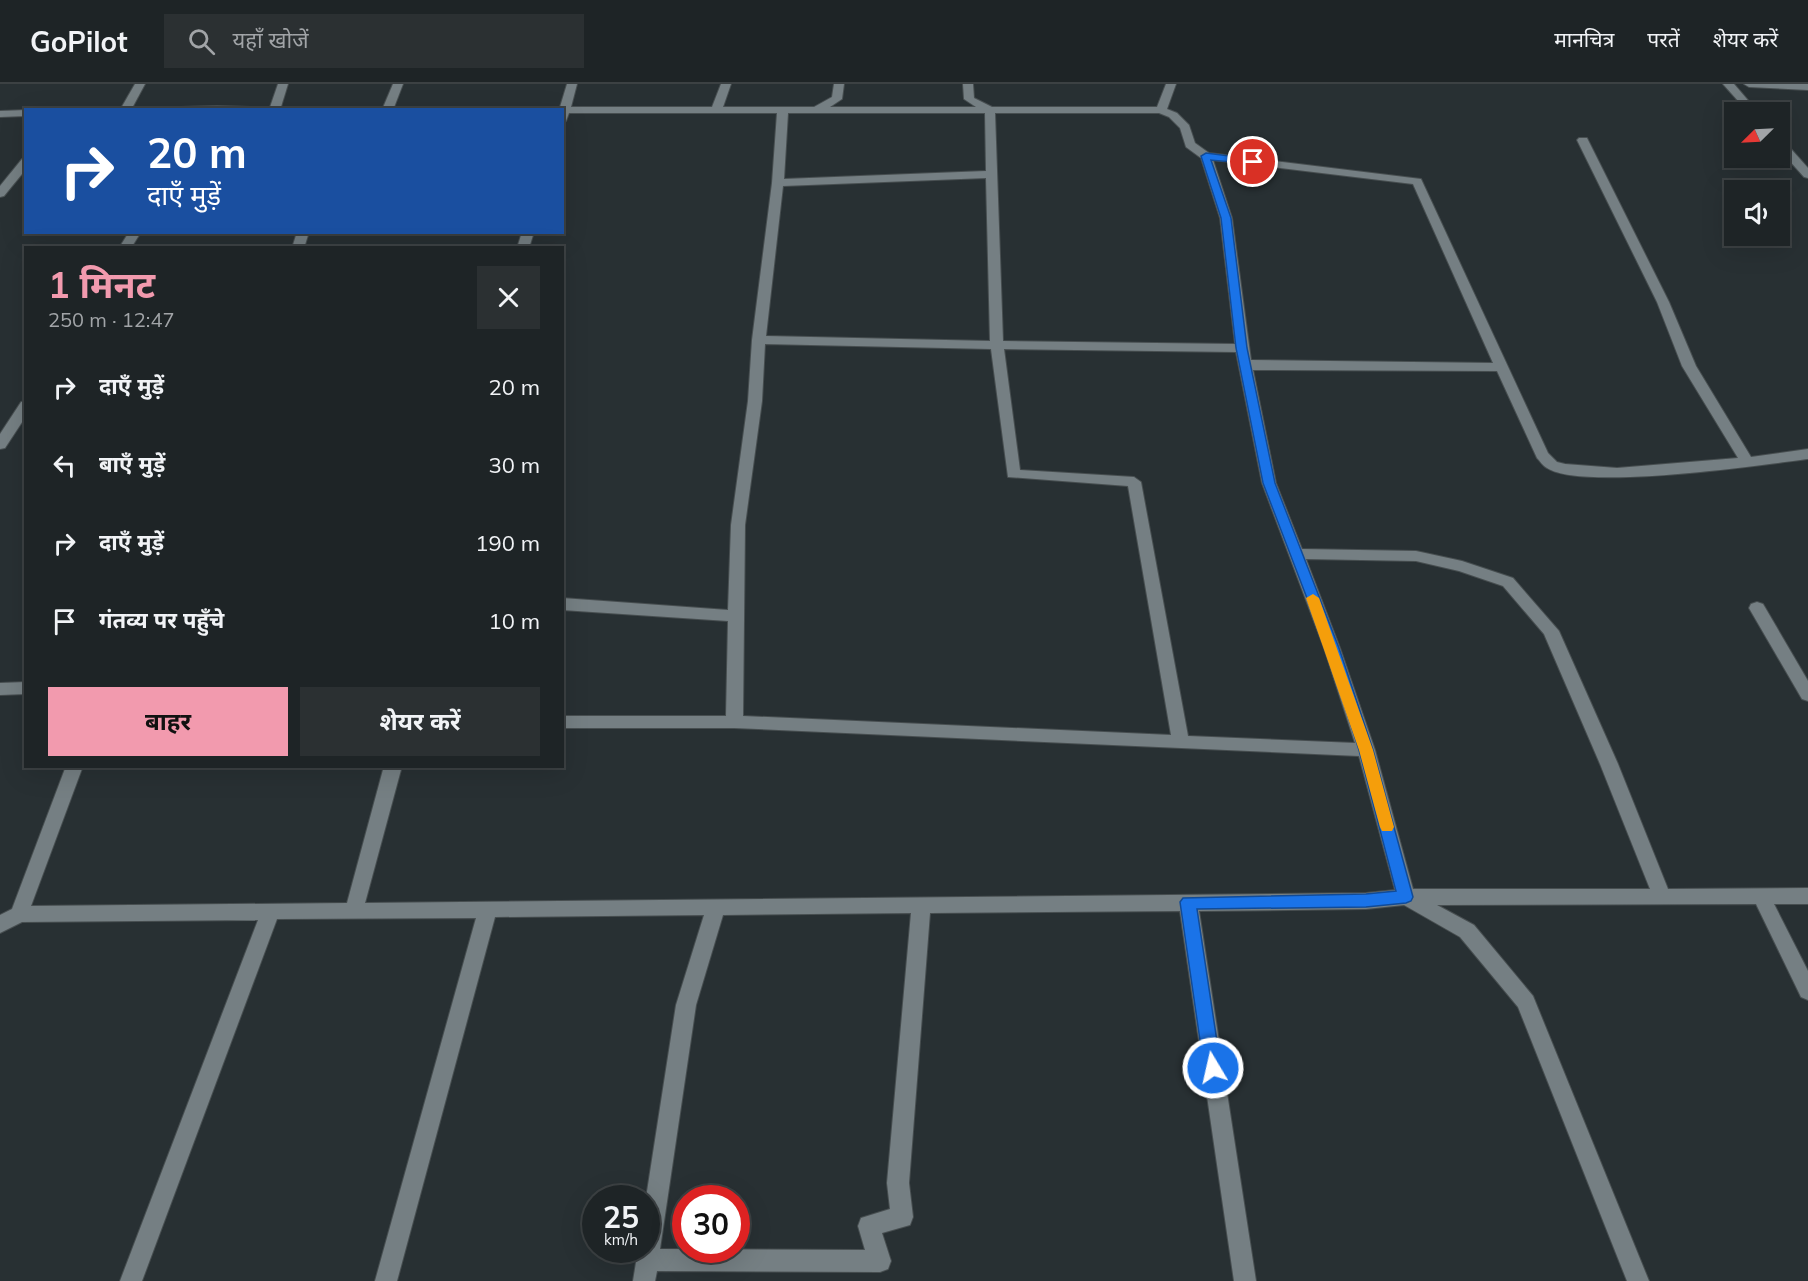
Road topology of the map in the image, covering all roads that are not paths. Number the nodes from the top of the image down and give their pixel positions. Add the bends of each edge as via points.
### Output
1 (140, 84) edge
2 (283, 84) edge
3 (398, 84) edge
4 (572, 84) edge
5 (726, 84) edge
6 (839, 84) edge
7 (968, 84) edge
8 (1171, 84) edge
9 (1728, 84) edge
10 (1749, 84) edge
11 (1808, 87) edge
12 (1744, 102) edge
13 (126, 108) edge
14 (275, 108) edge
15 (388, 108) edge
16 (564, 110) edge
17 (716, 110) junction
18 (783, 110) junction
19 (990, 110) junction
20 (1161, 110) junction
21 (24, 113) edge
22 (564, 113) edge
23 (812, 113) junction
24 (0, 114) edge
25 (1583, 140) dead end
26 (1790, 155) edge
27 (1206, 156) junction
28 (24, 164) edge
29 (992, 174) junction
30 (1808, 175) edge
31 (778, 183) junction
32 (0, 194) edge
33 (759, 340) junction
34 (997, 345) junction
35 (1243, 355) junction
36 (1503, 367) junction
37 (24, 408) edge
38 (0, 446) edge
39 (1808, 454) edge
40 (1747, 462) junction
41 (1296, 554) junction
42 (564, 604) edge
43 (1757, 608) dead end
44 (736, 616) junction
45 (24, 688) edge
46 (0, 689) edge
47 (1808, 694) edge
48 (564, 722) edge
49 (734, 722) junction
50 (1180, 740) junction
51 (1366, 750) junction
52 (74, 768) edge
53 (392, 768) edge
54 (1662, 896) junction
55 (1761, 896) junction
56 (1808, 896) edge
57 (1406, 897) junction
58 (1188, 902) junction
59 (921, 905) junction
60 (716, 907) junction
61 (488, 909) junction
62 (354, 910) junction
63 (270, 912) junction
64 (19, 914) junction
65 (0, 925) edge
66 (1808, 991) edge
67 (645, 1271) edge
68 (131, 1281) edge
69 (386, 1281) edge
70 (1245, 1281) edge
71 (1638, 1281) edge

1 - 13 street
2 - 14 street
3 - 15 street
4 - 16 street
5 - 17 street
6 - 23 street via 837,99
7 - 19 street via 969,99
8 - 20 street
9 - 12 street
10 - 11 street
17 - 18 street
17 - 22 street
18 - 23 street
18 - 31 street
19 - 20 street
19 - 23 street
19 - 29 street
20 - 27 street via 1185,127 1190,145
21 - 24 street
25 - 40 street via 1663,302 1689,366
26 - 30 street
27 - 35 street via 1226,218
27 - 36 street via 1417,181
28 - 32 street
29 - 31 street
29 - 34 street
31 - 33 street
33 - 34 street
33 - 44 street via 738,525
34 - 35 street
34 - 50 street via 1013,474 1134,482
35 - 36 street via 1253,366
35 - 41 street via 1269,483
36 - 40 street via 1542,455 1564,470 1617,473
37 - 38 street
39 - 40 street
41 - 51 street
41 - 54 street via 1416,556 1508,582 1551,631
42 - 44 street
43 - 47 street
44 - 49 street
45 - 46 street
48 - 49 street
49 - 50 street
50 - 51 street
51 - 57 street
52 - 64 street
53 - 62 street
54 - 55 street
54 - 57 street
55 - 56 street
55 - 66 street
57 - 58 street
57 - 71 street via 1467,931 1526,1002
58 - 59 street
58 - 70 street
59 - 60 street
59 - 67 street via 898,1183 902,1216 869,1226 880,1261
60 - 61 street
60 - 67 street via 686,1005
61 - 62 street
61 - 69 street
62 - 63 street
63 - 64 street
63 - 68 street
64 - 65 street

